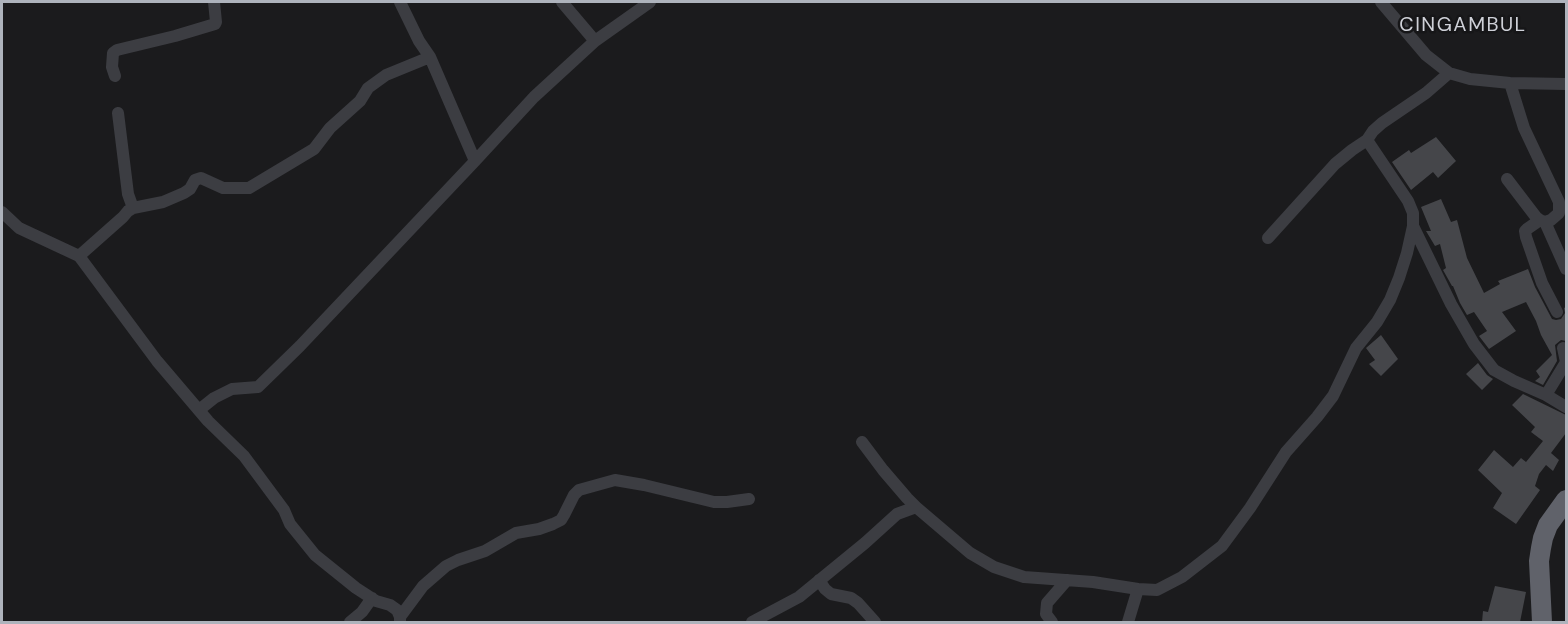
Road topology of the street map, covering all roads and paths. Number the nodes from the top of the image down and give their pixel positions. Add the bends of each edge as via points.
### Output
1 (214, 2) edge
2 (400, 2) edge
3 (562, 2) edge
4 (650, 2) edge
5 (1380, 2) edge
6 (595, 41) junction
7 (430, 57) junction
8 (1449, 73) junction
9 (115, 76) dead end
10 (1510, 83) junction
11 (1566, 84) edge
12 (118, 113) dead end
13 (1367, 140) junction
14 (475, 162) junction
15 (1507, 179) dead end
16 (133, 208) junction
17 (2, 212) edge
18 (1543, 221) junction
19 (1413, 226) junction
20 (1268, 238) dead end
21 (79, 256) junction
22 (1566, 269) edge
23 (1557, 312) dead end
24 (1563, 348) dead end
25 (1546, 394) junction
26 (1566, 407) edge
27 (199, 410) junction
28 (862, 442) dead end
29 (748, 499) dead end
30 (1566, 500) edge
31 (916, 507) junction
32 (819, 580) junction
33 (1067, 580) junction
34 (1138, 590) junction
35 (372, 598) junction
36 (400, 620) edge
37 (350, 622) edge
38 (752, 622) edge
39 (875, 622) edge
40 (1052, 622) edge
41 (1128, 622) edge
42 (1542, 622) edge

1 - 9 street via 215,24 117,50 112,55
2 - 7 street
3 - 6 street
4 - 6 street
5 - 8 street via 1426,55
6 - 14 street via 534,97
7 - 14 street
7 - 16 street via 386,75 368,88 314,149 249,188 223,188 201,178 184,193
8 - 10 street via 1470,80
8 - 13 street via 1382,123
10 - 11 street
10 - 18 street via 1524,128 1559,202 1559,213
12 - 16 street
13 - 19 street via 1408,201
13 - 20 street via 1335,164
14 - 27 street via 258,387 232,389
15 - 18 street
16 - 21 street
17 - 21 street via 19,228
18 - 22 street
18 - 23 street via 1527,229 1526,237
19 - 25 street via 1451,304 1494,370
19 - 34 street via 1390,300 1356,348 1333,396 1286,452 1222,546 1182,577 1157,590
21 - 27 street via 144,345
24 - 25 street via 1566,362
25 - 26 street
27 - 35 street via 244,456 315,555
28 - 31 street
29 - 36 street via 714,502 615,480 579,490 561,520 516,533 485,551 446,566 423,586
30 - 42 highway via 1548,525 1540,548
31 - 32 street via 897,514
31 - 33 street via 970,553 994,567 1024,577
32 - 38 street via 799,597
32 - 39 street via 831,594 858,603
33 - 34 street
33 - 40 street via 1047,603 1046,614
34 - 41 street
35 - 36 street via 397,610
35 - 37 street

